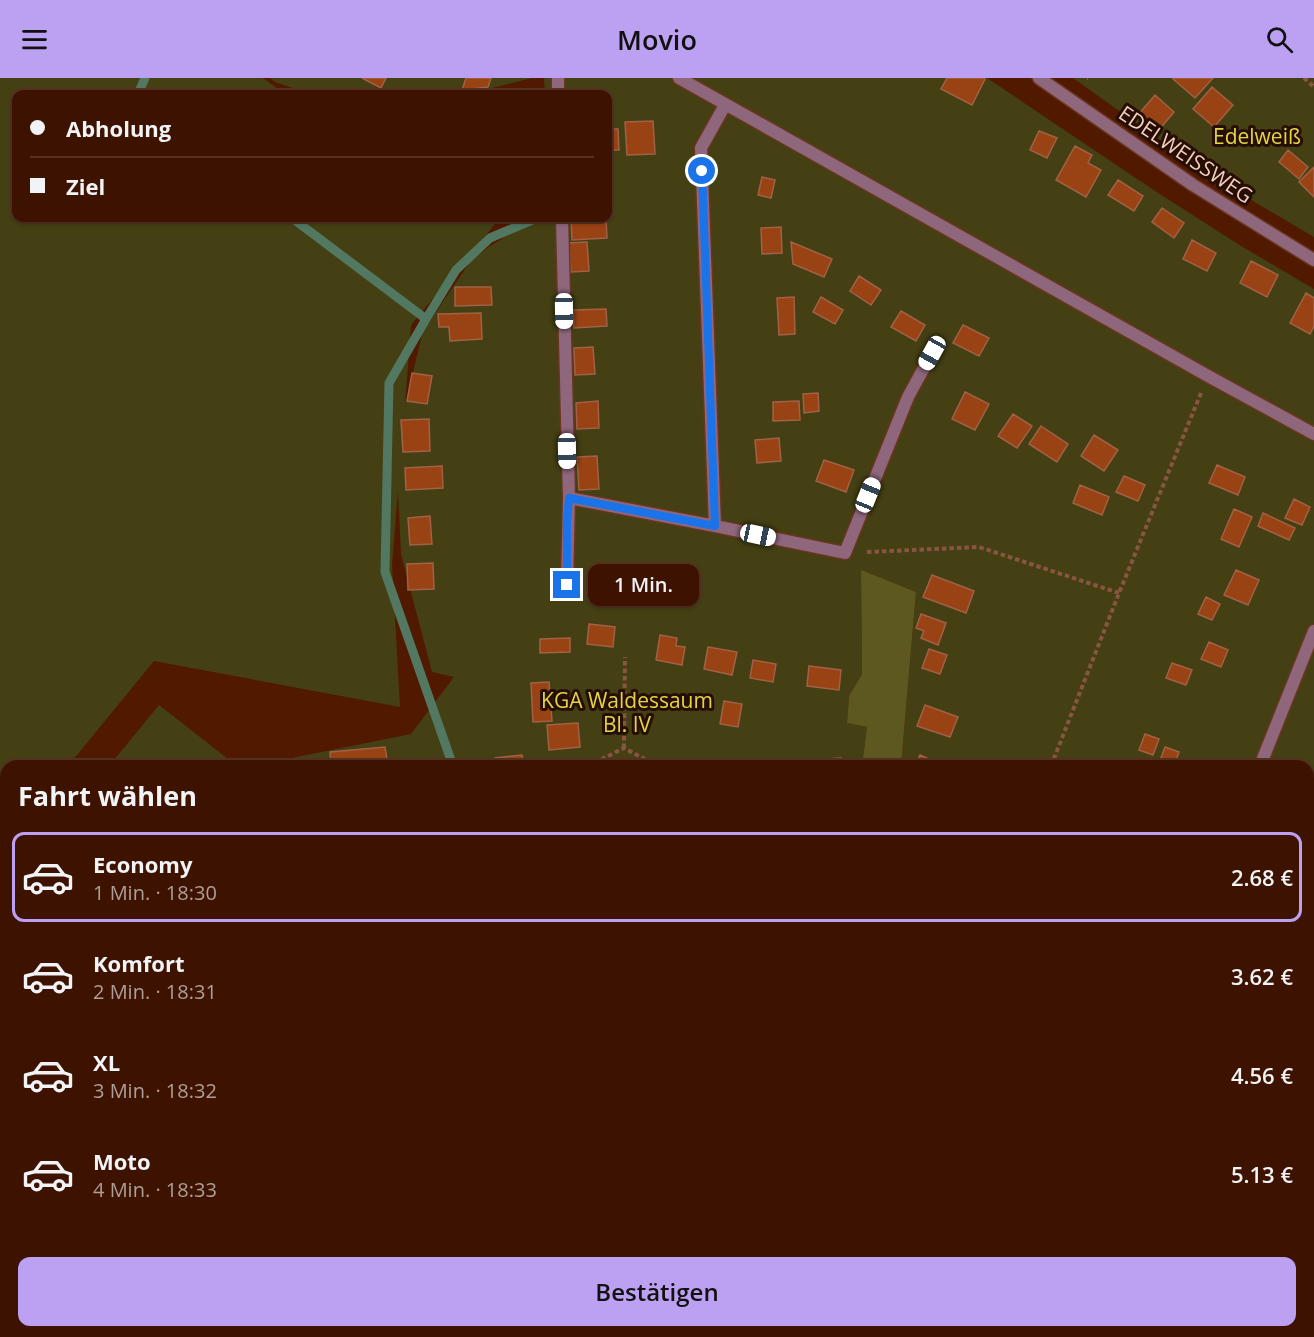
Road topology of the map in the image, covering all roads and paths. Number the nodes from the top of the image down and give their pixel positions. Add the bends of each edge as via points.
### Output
1 (679, 78) edge
2 (1039, 78) edge
3 (1304, 78) edge
4 (1314, 87) edge
5 (725, 105) junction
6 (561, 222) edge
7 (1314, 260) edge
8 (932, 353) dead end
9 (1208, 376) junction
10 (1314, 434) edge
11 (569, 498) junction
12 (715, 526) junction
13 (845, 554) junction
14 (567, 585) dead end
15 (1119, 593) junction
16 (1314, 631) edge
17 (625, 657) dead end
18 (624, 748) junction
19 (600, 760) edge
20 (647, 760) edge
21 (1053, 760) edge
22 (1262, 760) edge

1 - 5 street
2 - 7 street, EDELWEISSWEG via 1193,185
3 - 4 path
5 - 9 street
5 - 12 street via 701,148
6 - 11 street
8 - 13 street via 908,397
9 - 10 street
9 - 15 path
11 - 12 street
11 - 14 street
12 - 13 street
13 - 15 path via 979,547
15 - 21 path
16 - 22 street
17 - 18 path
18 - 19 path
18 - 20 path

